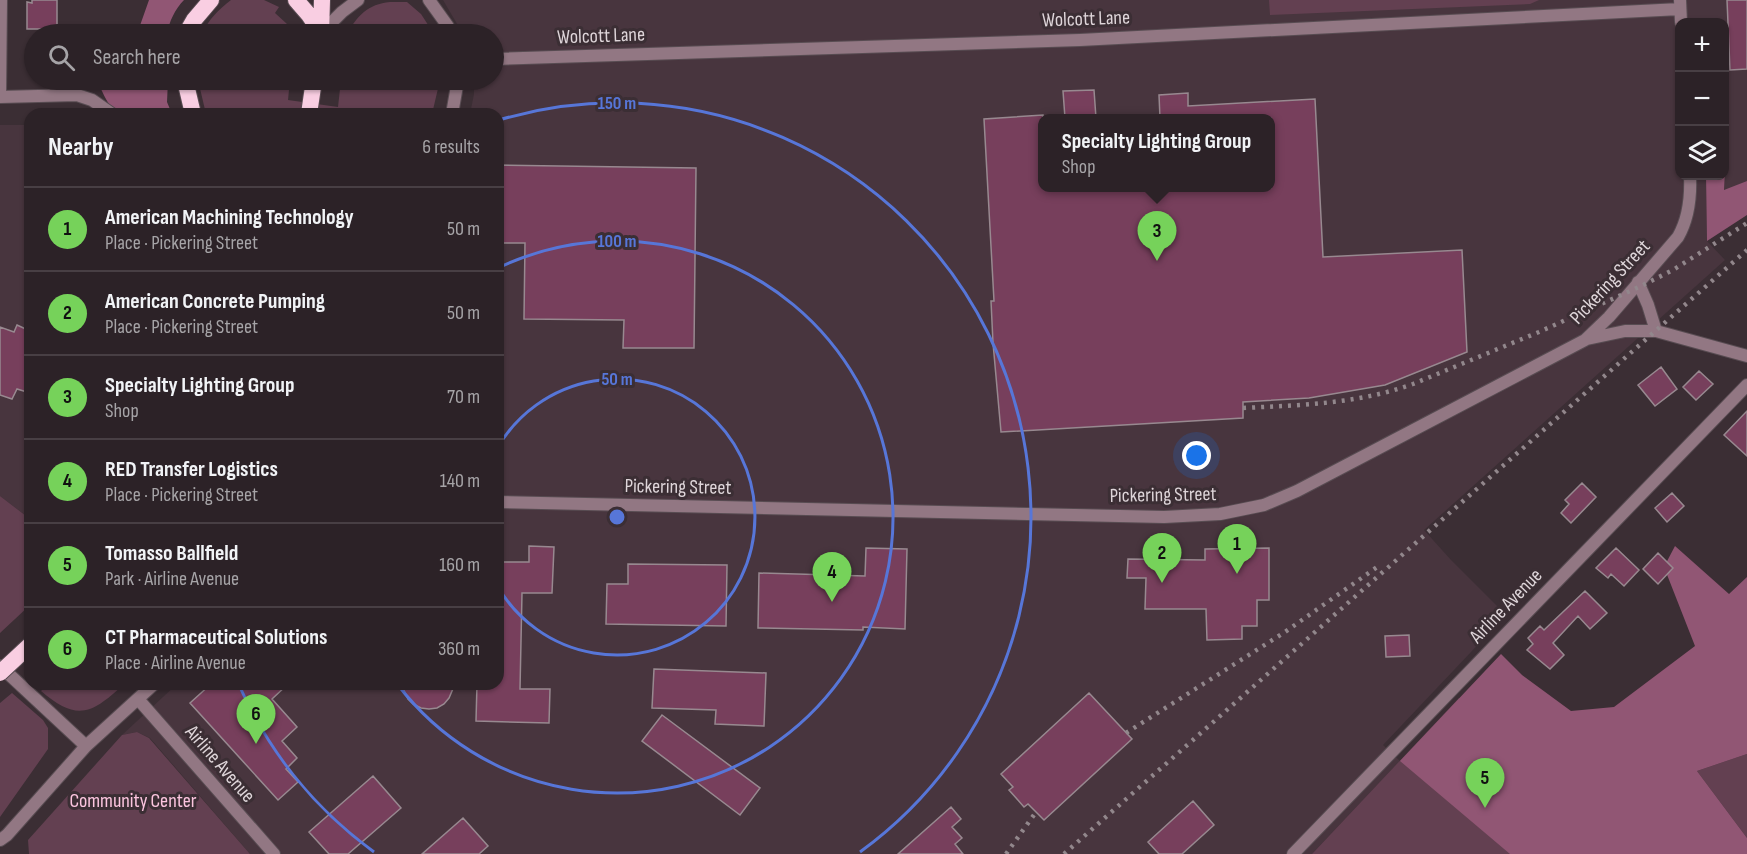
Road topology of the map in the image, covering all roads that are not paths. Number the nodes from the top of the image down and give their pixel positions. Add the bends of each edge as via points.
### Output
1 (1, 0) edge
2 (211, 0) edge
3 (296, 0) edge
4 (322, 0) edge
5 (358, 0) edge
6 (429, 0) edge
7 (1680, 4) edge
8 (192, 24) edge
9 (315, 24) edge
10 (321, 24) edge
11 (331, 24) edge
12 (446, 24) edge
13 (504, 60) edge
14 (188, 90) edge
15 (312, 90) edge
16 (456, 90) edge
17 (0, 97) edge
18 (103, 108) edge
19 (192, 108) edge
20 (310, 108) edge
21 (453, 108) edge
22 (1690, 180) edge
23 (1638, 282) junction
24 (1656, 331) junction
25 (1585, 340) junction
26 (1747, 356) edge
27 (1747, 385) edge
28 (504, 502) edge
29 (24, 651) edge
30 (0, 666) edge
31 (0, 673) edge
32 (24, 688) edge
33 (26, 690) edge
34 (148, 690) edge
35 (138, 699) junction
36 (86, 746) junction
37 (0, 840) edge
38 (274, 854) edge
39 (1293, 854) edge

1 - 17 street
2 - 8 highway
3 - 9 highway
4 - 10 highway
5 - 11 street
6 - 12 street
7 - 13 street, Wolcott Lane via 1080,40
14 - 19 highway
15 - 20 highway
16 - 21 street
17 - 18 street via 77,95
22 - 23 street, Pickering Street via 1686,224
23 - 24 street
23 - 25 street, Pickering Street
24 - 25 street via 1625,331
24 - 26 street
25 - 28 street, Pickering Street via 1298,491 1264,505 1220,514 1164,517
27 - 39 street, Airline Avenue
29 - 31 highway, bridge
30 - 32 street
33 - 36 street
34 - 35 street
35 - 36 street
35 - 38 street, Airline Avenue
36 - 37 street

